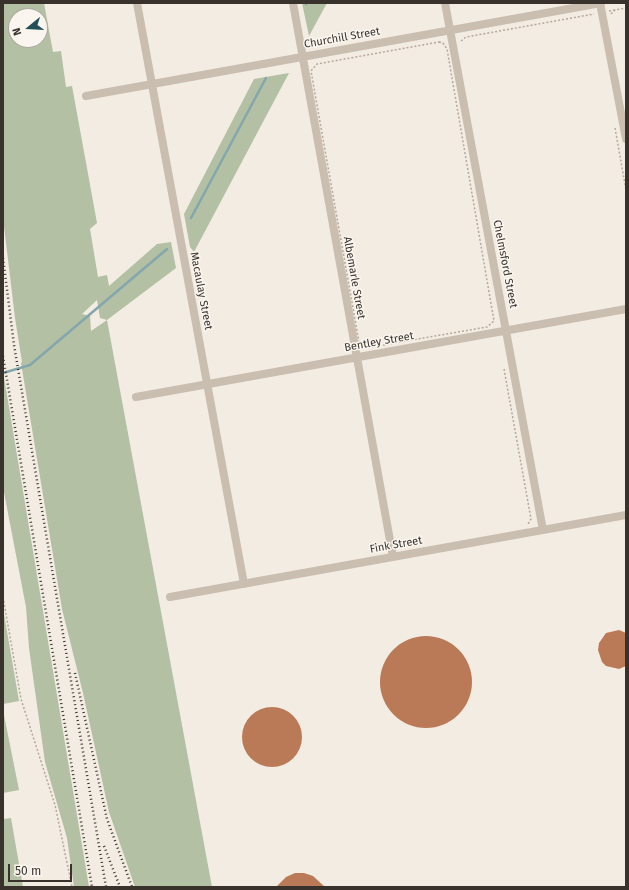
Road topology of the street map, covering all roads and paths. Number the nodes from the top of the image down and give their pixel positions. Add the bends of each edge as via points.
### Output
1 (137, 3) edge
2 (293, 3) edge
3 (446, 3) edge
4 (600, 3) edge
5 (587, 15) dead end
6 (450, 30) junction
7 (460, 45) dead end
8 (303, 57) junction
9 (152, 84) junction
10 (86, 96) dead end
11 (626, 139) edge
12 (626, 309) edge
13 (506, 330) junction
14 (368, 348) joint
15 (357, 357) junction
16 (502, 362) dead end
17 (208, 384) junction
18 (136, 397) dead end
19 (626, 515) edge
20 (524, 525) dead end
21 (528, 525) junction
22 (543, 526) junction
23 (393, 557) junction
24 (244, 584) junction
25 (3, 596) edge
26 (170, 597) dead end
27 (72, 887) edge

1 - 9 street, Macaulay Street
2 - 8 street, Albemarle Street
3 - 6 street, Chelmsford Street
4 - 6 street, Churchill Street
4 - 11 street
5 - 7 path via 466,37
6 - 8 street, Churchill Street
6 - 13 street, Chelmsford Street
8 - 9 street, Churchill Street
8 - 15 street, Albemarle Street
9 - 10 street, Churchill Street
9 - 17 street, Macaulay Street
12 - 13 street, Bentley Street
13 - 15 street, Bentley Street
13 - 22 street, Chelmsford Street
14 - 14 path via 486,327 494,321 447,49 439,42 316,64 311,71 360,342
15 - 17 street, Bentley Street
15 - 23 street, Albemarle Street
16 - 21 path via 531,519
17 - 18 street, Bentley Street
17 - 24 street, Macaulay Street
19 - 22 street, Fink Street
20 - 21 path
21 - 22 path
22 - 23 street, Fink Street
23 - 24 street, Fink Street
24 - 26 street, Fink Street
25 - 27 path via 21,699 55,805

